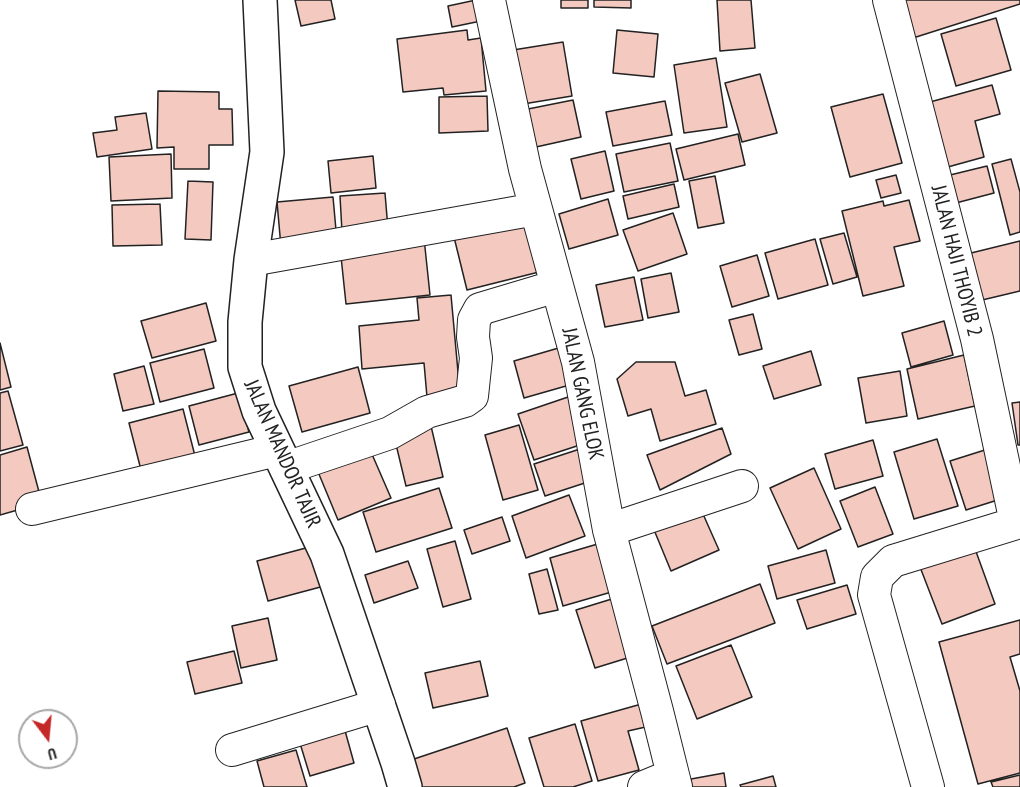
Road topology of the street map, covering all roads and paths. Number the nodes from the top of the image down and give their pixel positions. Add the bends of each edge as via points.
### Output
1 (260, 0) edge
2 (489, 0) edge
3 (889, 0) edge
4 (536, 209) junction
5 (251, 260) junction
6 (557, 286) junction
7 (281, 459) junction
8 (742, 486) dead end
9 (32, 509) dead end
10 (1018, 522) edge
11 (609, 530) junction
12 (379, 705) junction
13 (232, 750) dead end
14 (674, 781) edge
15 (405, 787) edge
16 (644, 787) edge
17 (928, 787) edge

1 - 5 main road, JALAN MANDOR TAJIR via 267,152
2 - 4 street, JALAN GANG ELOK
3 - 10 street, JALAN HAJI THOYIB 2 via 977,339
4 - 5 street
4 - 6 street, JALAN GANG ELOK
5 - 7 main road, JALAN MANDOR TAJIR via 245,367
6 - 7 street via 480,309 474,320 472,396 465,401 427,412 390,433
6 - 11 street, JALAN GANG ELOK via 578,362
7 - 9 street
7 - 12 main road, JALAN MANDOR TAJIR via 327,554
8 - 11 street
10 - 17 street via 893,561 877,577 874,595
11 - 14 street, JALAN GANG ELOK
12 - 13 street
12 - 15 main road, JALAN MANDOR TAJIR
14 - 16 street

